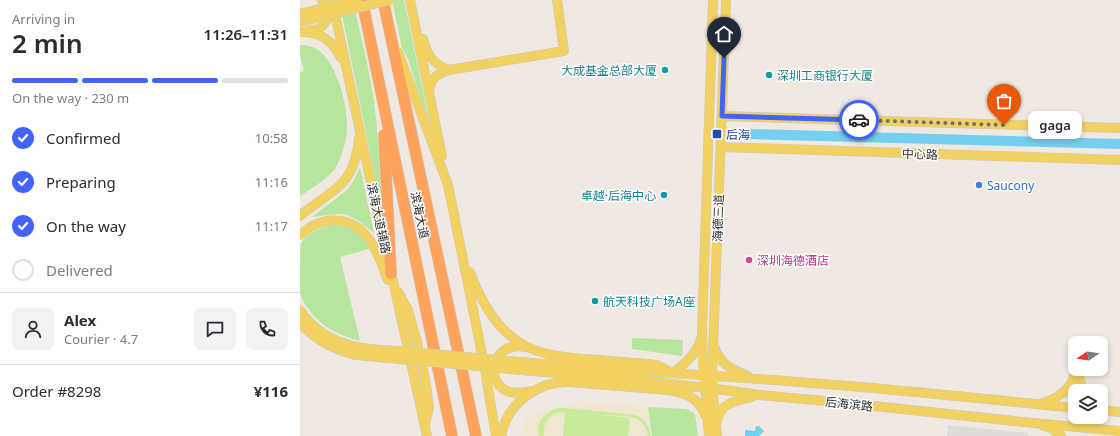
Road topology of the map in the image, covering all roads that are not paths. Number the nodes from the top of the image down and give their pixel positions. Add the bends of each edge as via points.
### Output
1 (322, 0) edge
2 (332, 0) edge
3 (357, 0) edge
4 (362, 0) edge
5 (383, 0) edge
6 (390, 0) edge
7 (410, 0) edge
8 (416, 0) edge
9 (557, 0) edge
10 (713, 0) edge
11 (726, 0) edge
12 (300, 14) edge
13 (300, 22) edge
14 (389, 28) junction
15 (300, 32) edge
16 (449, 70) junction
17 (347, 74) junction
18 (429, 94) junction
19 (382, 96) junction
20 (722, 116) junction
21 (1120, 128) edge
22 (359, 131) junction
23 (721, 147) junction
24 (1120, 160) edge
25 (448, 185) junction
26 (300, 216) edge
27 (300, 234) edge
28 (460, 246) junction
29 (392, 277) junction
30 (397, 301) junction
31 (300, 310) edge
32 (300, 323) edge
33 (702, 332) junction
34 (714, 341) junction
35 (531, 348) junction
36 (531, 367) junction
37 (579, 371) junction
38 (673, 373) junction
39 (708, 376) junction
40 (1074, 376) edge
41 (753, 378) junction
42 (688, 386) junction
43 (537, 389) junction
44 (708, 389) junction
45 (668, 390) junction
46 (759, 395) junction
47 (1040, 405) junction
48 (1068, 407) edge
49 (1108, 407) edge
50 (1108, 411) edge
51 (1118, 412) edge
52 (707, 422) junction
53 (1033, 423) junction
54 (424, 425) junction
55 (716, 431) edge
56 (1120, 432) edge
57 (427, 436) edge
58 (452, 436) edge
59 (476, 436) edge
60 (496, 436) edge
61 (501, 436) edge
62 (709, 436) edge
63 (1062, 436) edge
64 (1101, 436) edge

1 - 15 main road via 328,12 325,22 317,29
2 - 17 main road, 滨海大道辅路
3 - 12 main road, bridge
4 - 19 highway, 滨海大道
5 - 14 highway, 滨海大道
6 - 13 main road, bridge
7 - 18 main road
8 - 16 main road via 428,53 437,64
9 - 16 main road via 564,51
10 - 33 main road, 海德三道
11 - 20 main road, 海德三道
14 - 25 main road, 滨海大道
14 - 59 highway, 滨海大道
15 - 17 main road via 317,34 328,40 338,52
16 - 18 main road via 434,77
17 - 22 main road, 滨海大道辅路
18 - 25 main road
19 - 29 highway
19 - 58 highway, 滨海大道
20 - 21 main road
20 - 23 main road, 海德三道
22 - 26 main road via 356,156 349,175 337,189
22 - 29 main road, 滨海大道辅路
23 - 24 main road, 中心路
23 - 34 main road, 海德三道
25 - 28 main road, 滨海大道
27 - 30 main road via 310,226 328,220 347,222 359,228 372,244
28 - 35 main road via 481,299 498,325 518,342
28 - 60 main road, 滨海大道
29 - 30 main road, 滨海大道辅路
29 - 54 main road via 408,310 417,342 429,408
30 - 54 main road, 滨海大道辅路
31 - 36 main road, bridge via 318,330 332,339 349,345
32 - 36 main road, bridge via 329,346 356,355
33 - 38 main road via 694,354
33 - 39 main road, 海德三道
34 - 39 main road, 海德三道
34 - 41 main road via 719,358 724,364
35 - 38 main road via 575,358 656,365
35 - 43 main road via 518,346 504,349 496,359 495,375 499,384 511,392 520,393
36 - 37 main road
37 - 38 main road, 后海滨路
37 - 42 main road, 后海滨路
38 - 39 main road, 后海滨路
39 - 41 main road, 后海滨路
39 - 44 main road, 海德三道
40 - 47 main road via 1063,394
41 - 47 main road, 后海滨路
42 - 44 main road, 后海滨路
42 - 45 main road
43 - 45 main road via 564,382
43 - 61 main road via 517,405 508,418
44 - 46 main road, 后海滨路
44 - 52 main road, 海德三道
44 - 55 main road, 海德三道
45 - 52 main road via 692,397 700,406
46 - 53 main road, 后海滨路
46 - 55 main road via 725,405 717,418
47 - 48 main road, 后海滨路
49 - 51 main road
50 - 51 main road
52 - 62 main road, 海德三道
53 - 56 main road, 后海滨路
53 - 63 main road via 1051,428
54 - 57 main road, 滨海大道辅路
56 - 64 main road

